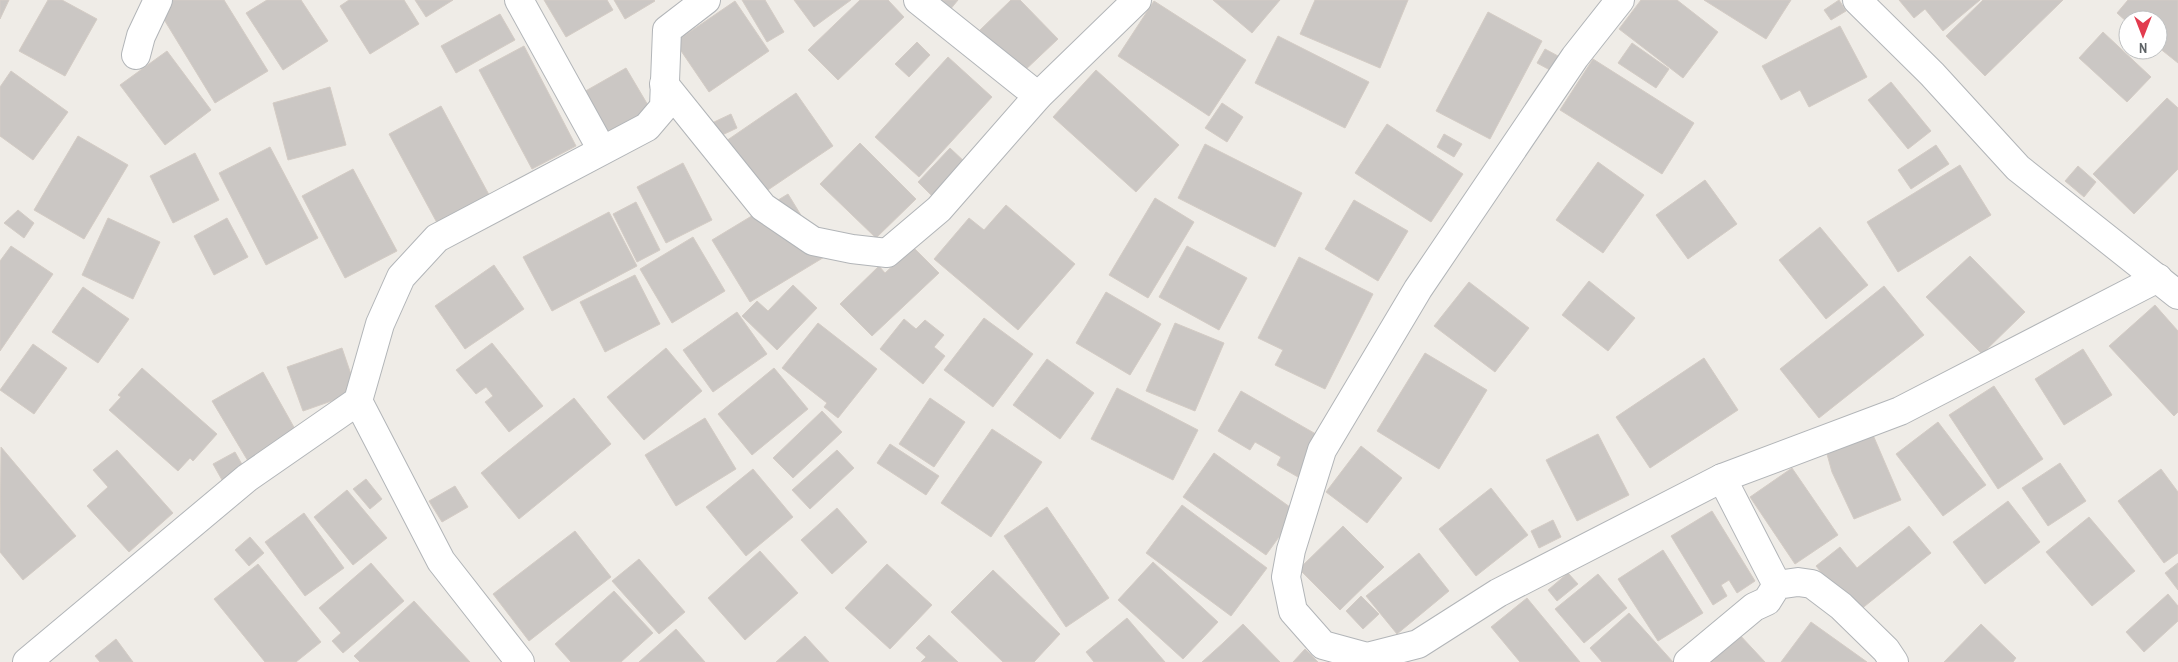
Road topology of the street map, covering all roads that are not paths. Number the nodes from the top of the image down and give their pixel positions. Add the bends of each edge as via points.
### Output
1 (158, 0) edge
2 (519, 0) edge
3 (706, 0) edge
4 (918, 0) edge
5 (1137, 0) edge
6 (1620, 0) edge
7 (1857, 0) edge
8 (136, 55) dead end
9 (664, 84) junction
10 (1038, 96) junction
11 (602, 150) junction
12 (2158, 278) junction
13 (2178, 296) edge
14 (358, 401) junction
15 (1722, 478) junction
16 (1778, 585) junction
17 (27, 662) edge
18 (520, 662) edge
19 (1688, 662) edge
20 (1894, 662) edge

1 - 8 street
2 - 11 street
3 - 9 street via 668,30
4 - 10 street
5 - 10 street
6 - 15 street via 1575,57 1418,289 1322,450 1291,550 1286,578 1294,611 1323,645 1367,657 1418,644 1498,593
7 - 12 street via 1932,74 2018,168
9 - 10 street via 763,207 813,240 887,253 939,209
9 - 11 street via 664,107 647,127
11 - 14 street via 438,238 401,277 380,324
12 - 13 street
12 - 15 street via 1900,411
14 - 17 street via 247,478
14 - 18 street via 441,561
15 - 16 street
16 - 19 street via 1767,602 1754,607
16 - 20 street via 1812,584 1841,606

